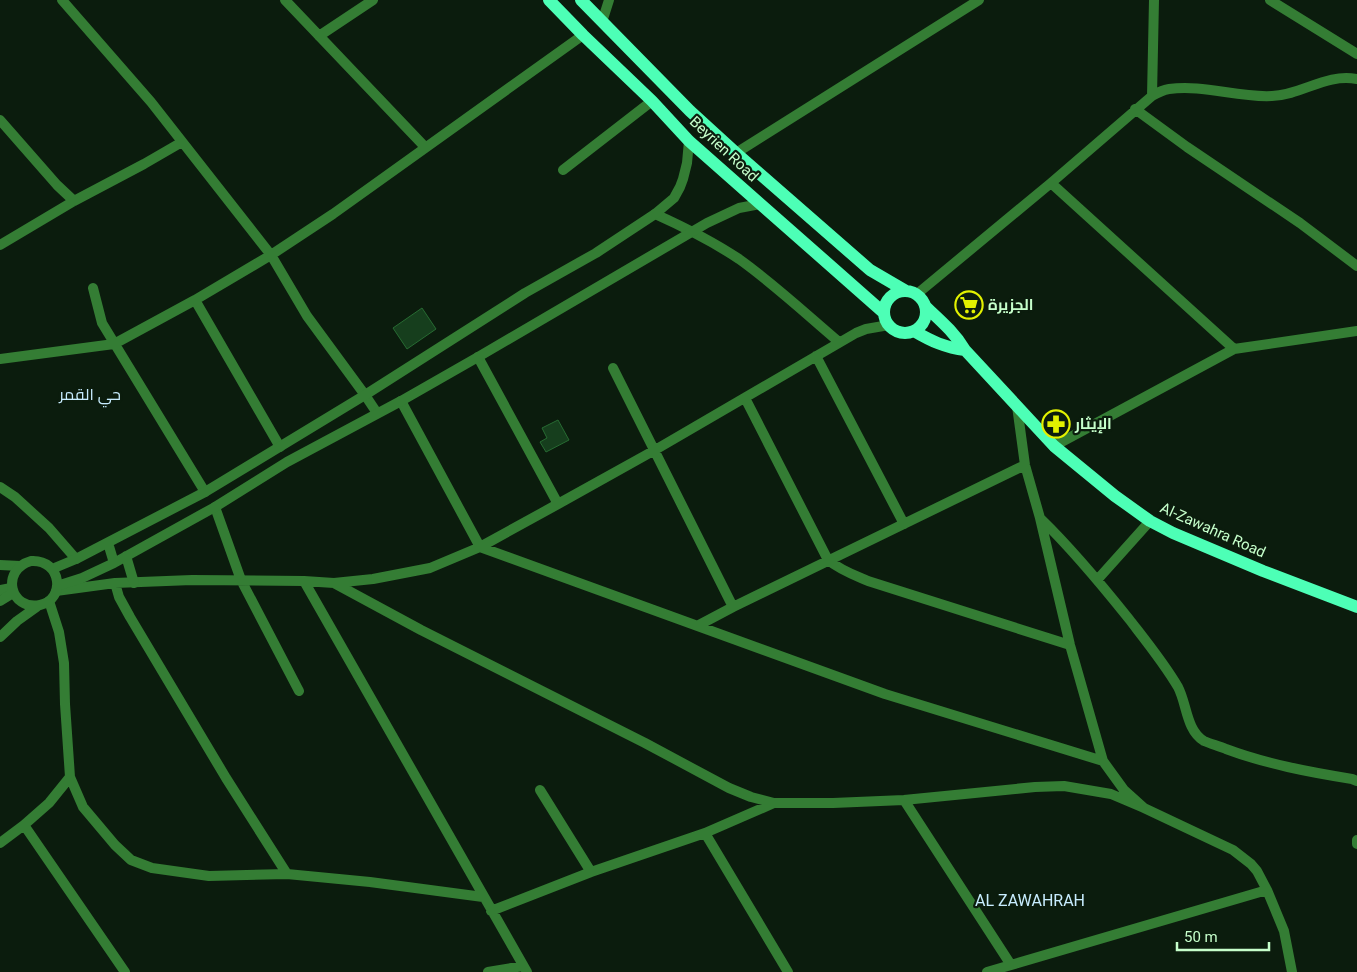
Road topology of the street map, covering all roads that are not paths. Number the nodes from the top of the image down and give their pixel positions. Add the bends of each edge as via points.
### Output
1 (62, 0) edge
2 (285, 0) edge
3 (373, 0) edge
4 (549, 0) edge
5 (581, 0) edge
6 (609, 0) edge
7 (979, 0) edge
8 (1154, 0) edge
9 (1270, 0) edge
10 (602, 22) junction
11 (583, 35) junction
12 (320, 36) junction
13 (1357, 54) edge
14 (1357, 79) edge
15 (1152, 96) junction
16 (652, 102) junction
17 (1135, 109) junction
18 (0, 120) edge
19 (688, 140) junction
20 (182, 142) junction
21 (425, 147) junction
22 (736, 153) junction
23 (563, 170) dead end
24 (1051, 183) junction
25 (74, 201) junction
26 (760, 204) junction
27 (655, 214) junction
28 (694, 231) junction
29 (0, 246) edge
30 (270, 256) junction
31 (1357, 266) edge
32 (93, 288) dead end
33 (911, 292) junction
34 (195, 300) junction
35 (926, 307) junction
36 (886, 319) junction
37 (1357, 331) edge
38 (914, 332) junction
39 (839, 342) junction
40 (114, 344) junction
41 (965, 350) junction
42 (1234, 350) junction
43 (816, 356) junction
44 (478, 357) junction
45 (0, 359) edge
46 (613, 368) dead end
47 (365, 395) junction
48 (745, 398) junction
49 (401, 401) junction
50 (1016, 406) junction
51 (377, 413) junction
52 (1054, 446) junction
53 (280, 447) junction
54 (655, 450) junction
55 (1025, 465) junction
56 (0, 486) edge
57 (204, 492) junction
58 (558, 504) junction
59 (215, 507) junction
60 (1040, 518) junction
61 (1150, 521) junction
62 (904, 524) junction
63 (108, 543) junction
64 (480, 546) junction
65 (126, 556) junction
66 (76, 559) junction
67 (828, 560) junction
68 (114, 563) junction
69 (0, 565) edge
70 (20, 566) junction
71 (52, 569) junction
72 (1098, 579) junction
73 (240, 580) junction
74 (304, 581) junction
75 (134, 582) junction
76 (115, 583) junction
77 (334, 583) junction
78 (56, 588) junction
79 (0, 590) edge
80 (12, 590) junction
81 (0, 601) edge
82 (49, 601) junction
83 (38, 606) junction
84 (733, 607) junction
85 (1357, 607) edge
86 (699, 625) junction
87 (0, 637) edge
88 (1070, 645) junction
89 (299, 691) dead end
90 (1103, 761) junction
91 (70, 776) junction
92 (1357, 781) edge
93 (540, 790) dead end
94 (904, 800) junction
95 (774, 803) junction
96 (1144, 808) junction
97 (24, 825) junction
98 (705, 834) junction
99 (0, 843) edge
100 (591, 872) junction
101 (287, 874) junction
102 (1267, 890) junction
103 (483, 897) junction
104 (492, 911) junction
105 (1011, 966) junction
106 (525, 969) edge
107 (125, 972) edge
108 (488, 972) edge
109 (788, 972) edge
110 (987, 972) edge
111 (1292, 972) edge

1 - 20 street
2 - 12 street
3 - 12 street
4 - 11 main road, Beyrien Road
5 - 10 main road, Beyrien Road
6 - 10 street
7 - 22 street
8 - 15 street
9 - 13 street
10 - 22 main road, Beyrien Road
11 - 16 main road, Beyrien Road
11 - 21 street
12 - 21 street
14 - 15 street via 1335,78 1273,96 1169,89
15 - 17 street
16 - 19 main road, Beyrien Road
16 - 23 street
17 - 24 street
17 - 31 street
18 - 25 street
19 - 26 main road, Beyrien Road
19 - 27 street via 684,179 674,198
20 - 25 street
20 - 30 street
21 - 30 street
22 - 33 main road, Beyrien Road via 870,270
24 - 33 street
24 - 42 street
25 - 29 street
26 - 28 street via 739,208
26 - 36 main road, Beyrien Road
27 - 28 street
27 - 47 street
28 - 39 street via 760,275
28 - 44 street
30 - 34 street
30 - 47 street via 307,316
32 - 40 street via 102,322
33 - 35 main road via 923,300
33 - 36 main road via 890,297 884,308
34 - 40 street
34 - 53 street
35 - 38 main road via 926,319
35 - 41 main road, Al-Zawahra Road via 949,328
36 - 38 main road via 900,333
36 - 39 street
37 - 42 street
38 - 41 main road via 942,345
39 - 43 street
40 - 45 street
40 - 57 street
41 - 50 main road, Al-Zawahra Road
42 - 52 street
43 - 48 street
43 - 62 street
44 - 49 street
44 - 58 street
46 - 54 street
47 - 51 street
47 - 53 street
48 - 54 street
48 - 67 street
49 - 51 street
49 - 64 street
50 - 52 main road, Al-Zawahra Road
50 - 55 street
51 - 59 street via 287,462
52 - 61 main road, Al-Zawahra Road
53 - 57 street
54 - 58 street
54 - 84 street
55 - 60 street
55 - 62 street
56 - 66 street via 49,528
57 - 63 street
58 - 64 street
59 - 65 street
59 - 73 street
60 - 72 street
60 - 88 street
61 - 72 street
61 - 85 main road, Al-Zawahra Road via 1174,534
62 - 67 street
63 - 66 street
63 - 68 street
64 - 77 street via 430,568
64 - 86 street
65 - 68 street
65 - 75 street
66 - 71 street
67 - 84 street
67 - 88 street via 868,581
68 - 78 street
69 - 70 street
70 - 71 street via 37,561
70 - 80 street via 13,575
71 - 78 street
72 - 92 street via 1172,676 1182,694 1191,725 1204,741 1247,756
73 - 74 street
73 - 75 street
73 - 89 street
74 - 77 street
74 - 103 street
75 - 76 street
76 - 78 street
76 - 101 street via 130,617
77 - 95 street via 729,788
78 - 82 street
79 - 80 street
80 - 81 street
80 - 83 street via 25,603
82 - 83 street
82 - 91 street via 60,632 64,663
83 - 87 street
84 - 86 street
86 - 90 street via 885,694
88 - 90 street
90 - 96 street via 1124,790
91 - 97 street via 49,803
91 - 101 street via 84,807 131,860 152,868 209,876
93 - 100 street
94 - 95 street
94 - 96 street via 1064,786 1111,794
94 - 105 street
95 - 98 street
96 - 102 street via 1233,850 1257,871
97 - 99 street
97 - 107 street
98 - 100 street
98 - 109 street
100 - 104 street
101 - 103 street
102 - 105 street
102 - 111 street via 1284,931
103 - 104 street
104 - 106 street
105 - 110 street
106 - 108 street

